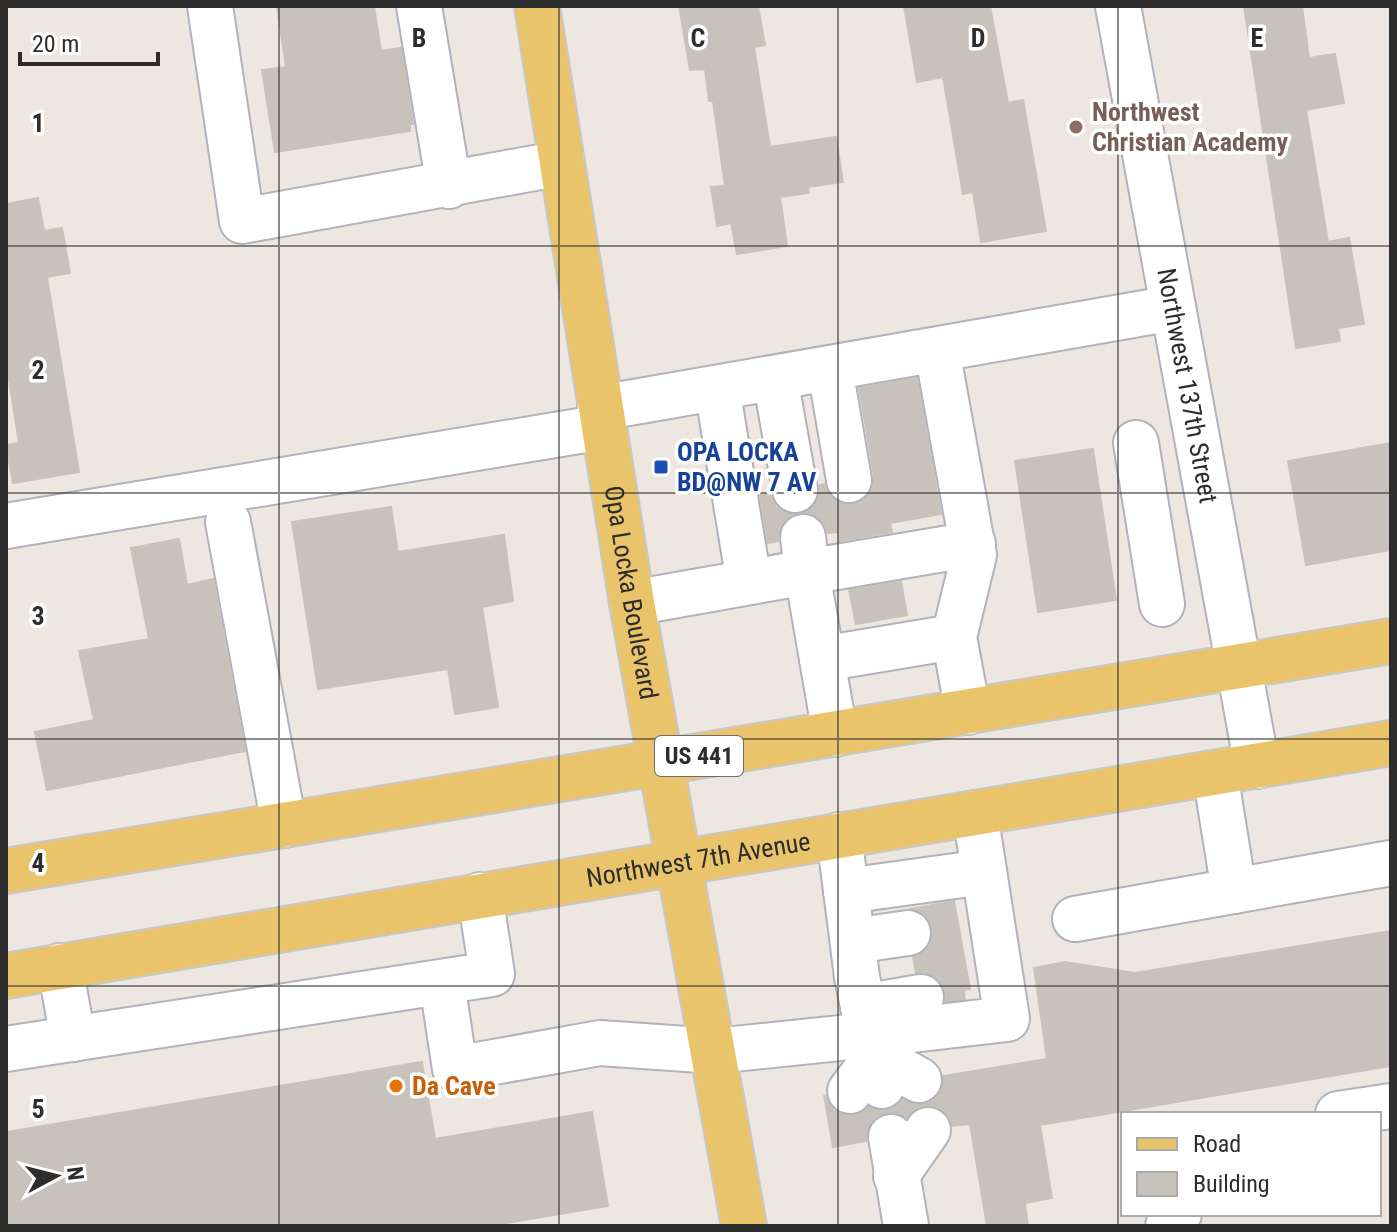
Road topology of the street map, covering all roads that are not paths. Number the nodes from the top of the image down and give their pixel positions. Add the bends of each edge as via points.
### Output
1 (210, 6) edge
2 (419, 6) edge
3 (537, 6) edge
4 (1118, 6) edge
5 (562, 163) junction
6 (449, 186) junction
7 (1173, 308) junction
8 (937, 350) junction
9 (830, 369) junction
10 (775, 378) junction
11 (717, 388) junction
12 (602, 417) junction
13 (1136, 443) dead end
14 (849, 480) tunnel mouth
15 (795, 490) dead end
16 (228, 522) dead end
17 (6, 526) edge
18 (1216, 543) junction
19 (973, 544) junction
20 (805, 554) junction
21 (1154, 555) junction
22 (749, 582) junction
23 (632, 603) junction
24 (1162, 604) dead end
25 (954, 637) junction
26 (1391, 641) edge
27 (822, 659) junction
28 (1239, 667) junction
29 (968, 712) junction
30 (835, 734) junction
31 (1391, 743) edge
32 (659, 762) junction
33 (1257, 766) junction
34 (1215, 773) junction
35 (975, 813) junction
36 (284, 825) junction
37 (839, 835) junction
38 (680, 862) junction
39 (1391, 863) edge
40 (6, 871) edge
41 (984, 872) junction
42 (846, 891) junction
43 (1234, 891) junction
44 (480, 895) junction
45 (1075, 919) dead end
46 (60, 966) junction
47 (6, 976) edge
48 (442, 983) junction
49 (871, 1034) junction
50 (73, 1039) junction
51 (6, 1049) edge
52 (715, 1051) junction
53 (1391, 1106) edge
54 (1351, 1112) edge
55 (894, 1146) tunnel mouth
56 (744, 1226) edge
57 (906, 1226) edge

1 - 6 street via 242,221
2 - 6 street
3 - 5 main road, Opa Locka Boulevard
4 - 7 street, Northwest 137th Street
5 - 6 street
5 - 12 main road, Opa Locka Boulevard
7 - 8 street
7 - 18 street, Northwest 137th Street
8 - 9 street
8 - 19 street
9 - 10 street
9 - 14 street
10 - 11 street
10 - 15 street
11 - 12 street
11 - 22 street
12 - 17 street
12 - 23 main road, Opa Locka Boulevard
13 - 21 street
16 - 36 street
18 - 21 street
18 - 28 street, Northwest 137th Street
19 - 20 street via 861,545
19 - 25 street
20 - 22 street
20 - 27 street
21 - 24 street
22 - 23 street
23 - 32 main road, Opa Locka Boulevard
25 - 27 street
25 - 29 street
26 - 28 main road, US 441
27 - 30 street
28 - 29 main road, US 441
28 - 33 street, Northwest 137th Street
29 - 30 main road, US 441
30 - 32 main road, US 441
31 - 33 main road, Northwest 7th Avenue
32 - 36 main road, US 441
32 - 38 main road, Opa Locka Boulevard
33 - 34 main road, Northwest 7th Avenue
34 - 35 main road, Northwest 7th Avenue
34 - 43 street
35 - 37 main road, Northwest 7th Avenue
35 - 41 street
36 - 40 main road, US 441
37 - 38 main road, Northwest 7th Avenue
37 - 42 street
38 - 44 main road, Northwest 7th Avenue
38 - 52 main road, Opa Locka Boulevard
39 - 43 street
41 - 42 street
41 - 49 street via 980,955 1007,1019
42 - 49 street
43 - 45 street
44 - 46 main road, Northwest 7th Avenue
44 - 48 street via 492,974
46 - 47 main road, Northwest 7th Avenue
46 - 50 street
48 - 50 street
48 - 52 street via 455,1069 600,1043
49 - 49 street via 915,966
49 - 52 street
50 - 51 street
52 - 56 main road, Opa Locka Boulevard
53 - 54 street
55 - 57 street

